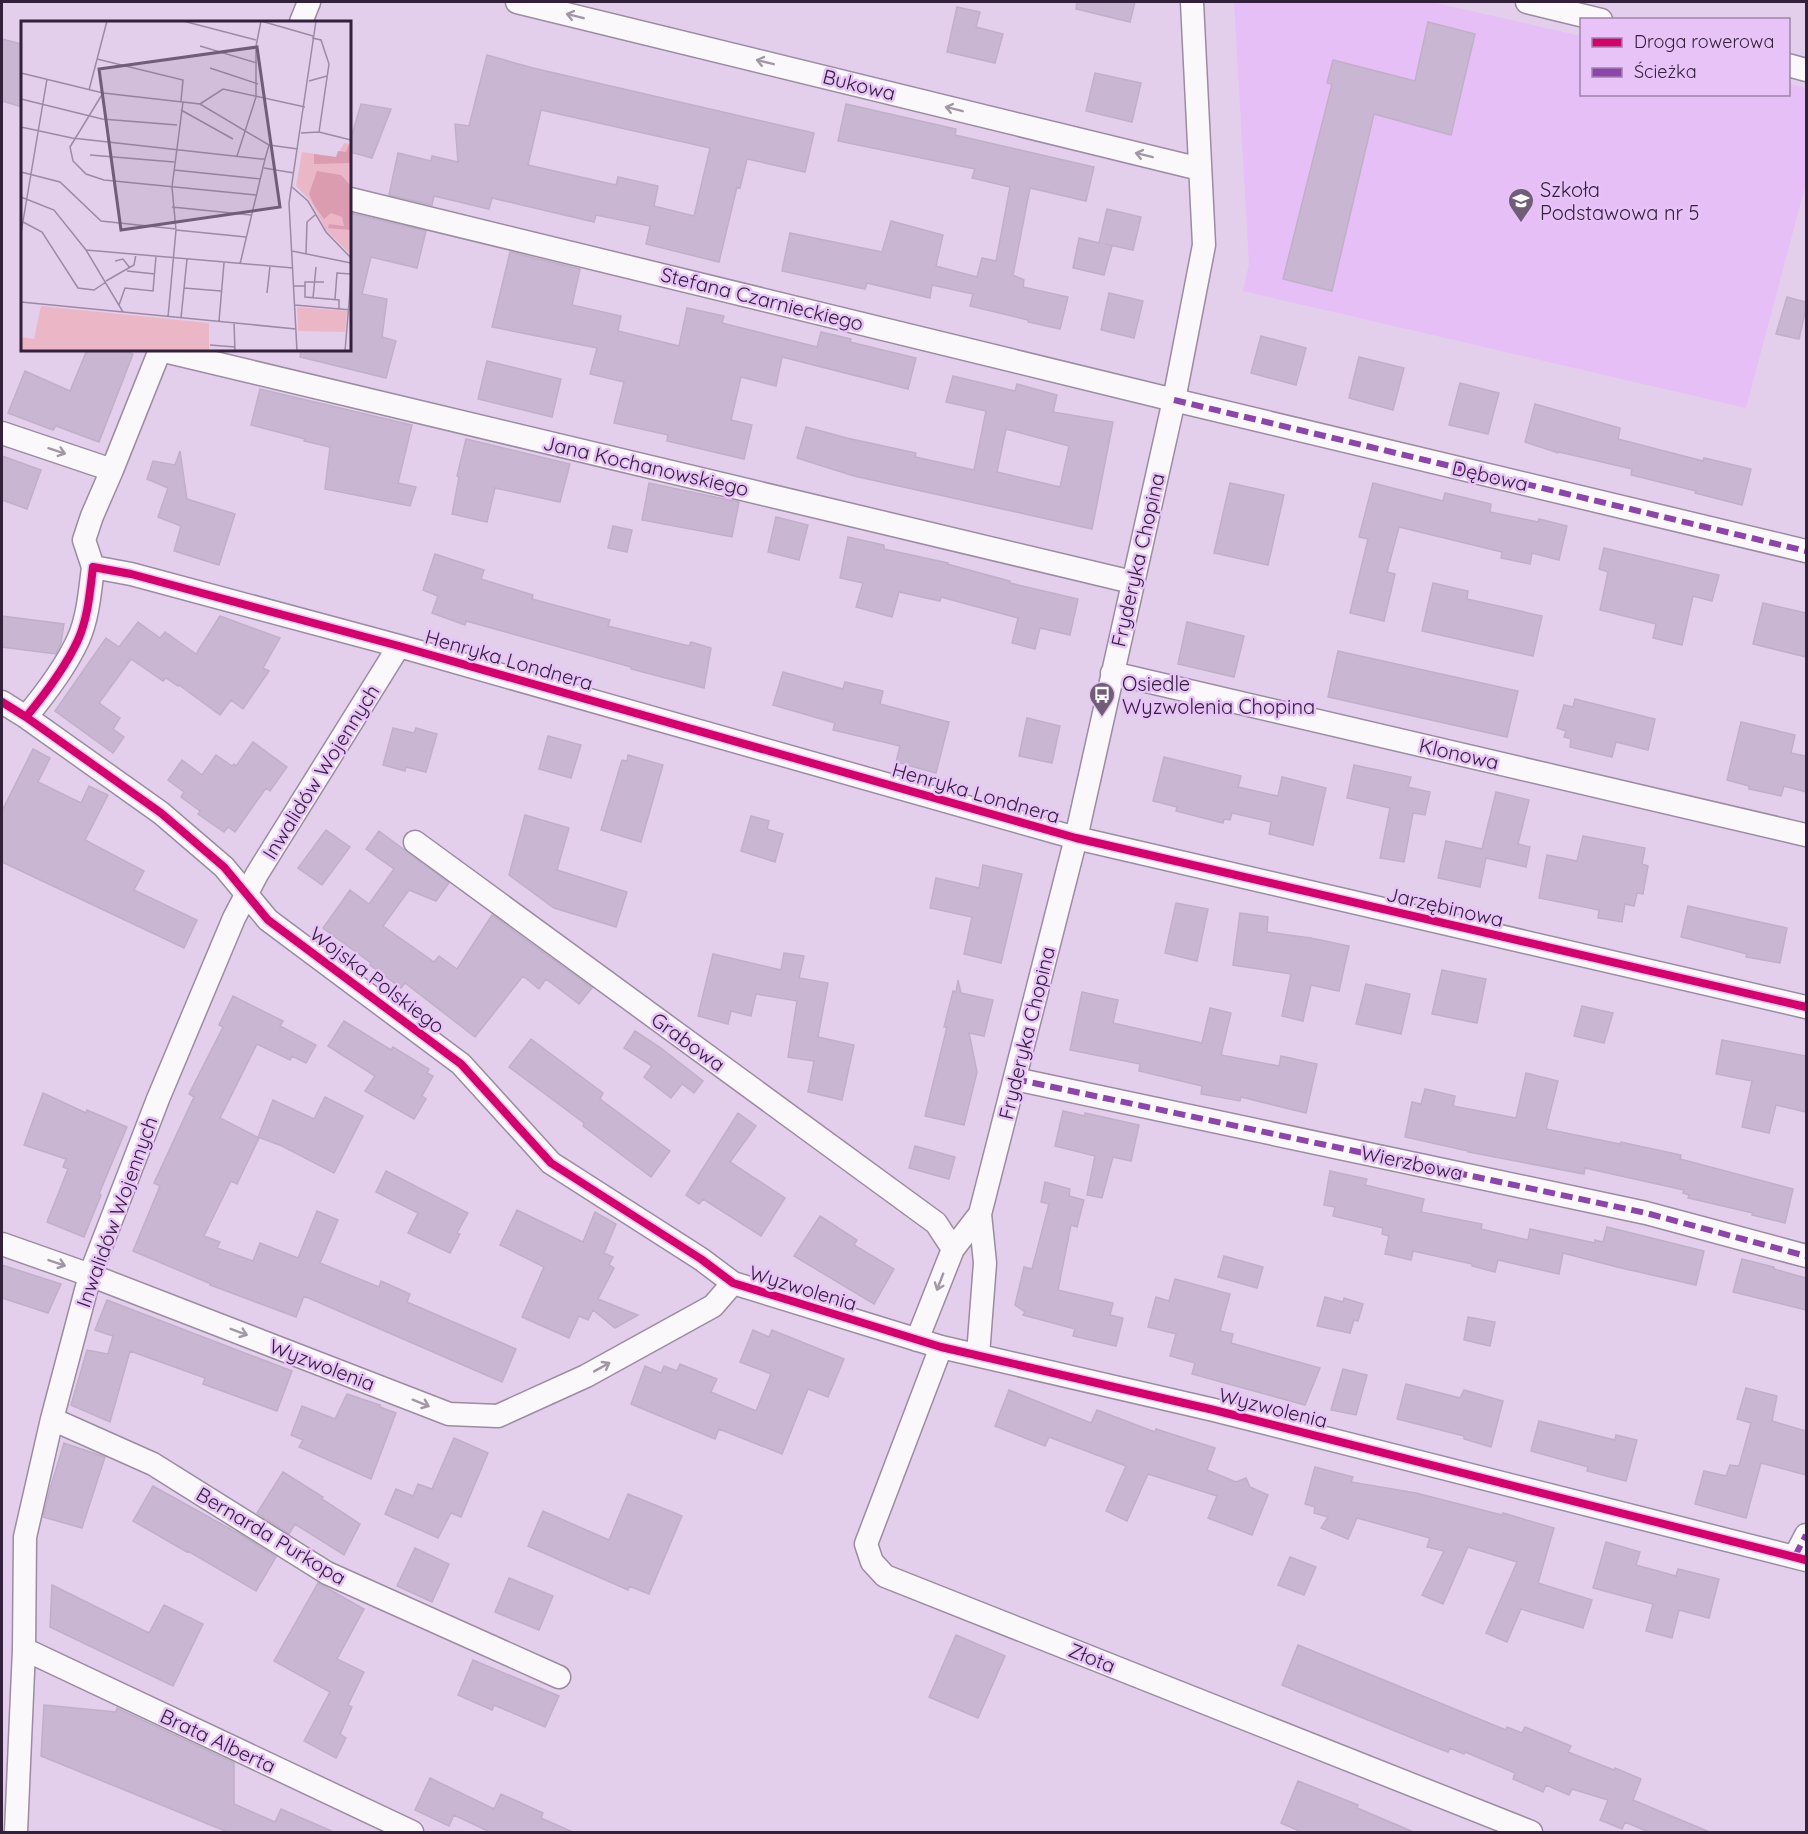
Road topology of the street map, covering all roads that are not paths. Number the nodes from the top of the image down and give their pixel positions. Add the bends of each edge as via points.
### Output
1 (309, 2) edge
2 (518, 2) edge
3 (1192, 2) edge
4 (1527, 2) edge
5 (1593, 18) edge
6 (301, 21) edge
7 (1790, 66) edge
8 (1806, 70) edge
9 (1200, 169) junction
10 (351, 199) edge
11 (160, 351) edge
12 (164, 351) edge
13 (1174, 400) junction
14 (2, 433) edge
15 (112, 470) junction
16 (1806, 551) edge
17 (93, 567) junction
18 (1132, 582) junction
19 (399, 646) junction
20 (1112, 673) junction
21 (2, 702) edge
22 (26, 717) junction
23 (1806, 835) edge
24 (1076, 838) junction
25 (415, 842) dead end
26 (246, 894) junction
27 (1806, 1007) edge
28 (1015, 1079) junction
29 (980, 1214) junction
30 (2, 1244) edge
31 (953, 1249) junction
32 (1806, 1256) edge
33 (90, 1275) junction
34 (733, 1283) junction
35 (917, 1340) junction
36 (941, 1347) junction
37 (978, 1355) junction
38 (52, 1419) junction
39 (1806, 1535) edge
40 (1801, 1558) edge
41 (24, 1650) junction
42 (559, 1677) dead end
43 (16, 1833) edge
44 (412, 1833) edge
45 (1531, 1833) edge

1 - 6 street
9 -> 2 street, Bukowa
3 - 9 street, Fryderyka Chopina
4 - 5 street
7 - 8 street
9 - 13 street, Fryderyka Chopina via 1204,245
10 - 13 street, Stefana Czarnieckiego
11 - 15 street
12 - 18 street, Jana Kochanowskiego
13 - 16 street, Dębowa
13 - 18 street, Fryderyka Chopina
14 -> 15 street
15 - 17 street via 84,540
17 - 19 street, Henryka Londnera
17 - 22 street via 79,638 48,690
18 - 20 street, Fryderyka Chopina
19 - 24 street, Henryka Londnera
19 - 26 street, Inwalidów Wojennych
20 - 23 street, Klonowa
20 - 24 street, Fryderyka Chopina
21 - 22 street, Wojska Polskiego
22 - 26 street, Wojska Polskiego via 160,813 224,867
24 - 27 street, Jarzębinowa
24 - 28 street, Fryderyka Chopina
25 - 31 street, Grabowa via 936,1223
26 - 33 street, Inwalidów Wojennych via 158,1099
26 - 34 street, Wojska Polskiego via 268,920 461,1064 551,1163
28 - 29 street, Fryderyka Chopina
28 - 32 street, Wierzbowa via 1646,1212
29 - 31 street, Fryderyka Chopina
29 - 37 street, Fryderyka Chopina via 985,1263
30 -> 33 street, Wyzwolenia
31 -> 35 street, Fryderyka Chopina
33 -> 34 street, Wyzwolenia via 448,1414 498,1416 586,1376 713,1306
33 - 38 street, Inwalidów Wojennych
34 - 35 street, Wyzwolenia
35 - 36 street, Wyzwolenia
36 - 37 street, Wyzwolenia
36 - 45 street, Złota via 866,1544 872,1562 885,1576
37 - 40 street, Wyzwolenia via 1215,1410
38 - 41 street, Inwalidów Wojennych via 25,1537
38 - 42 street, Bernarda Purkopa via 153,1464 327,1573
39 - 40 street
41 - 43 street, Inwalidów Wojennych
41 - 44 street, Brata Alberta

